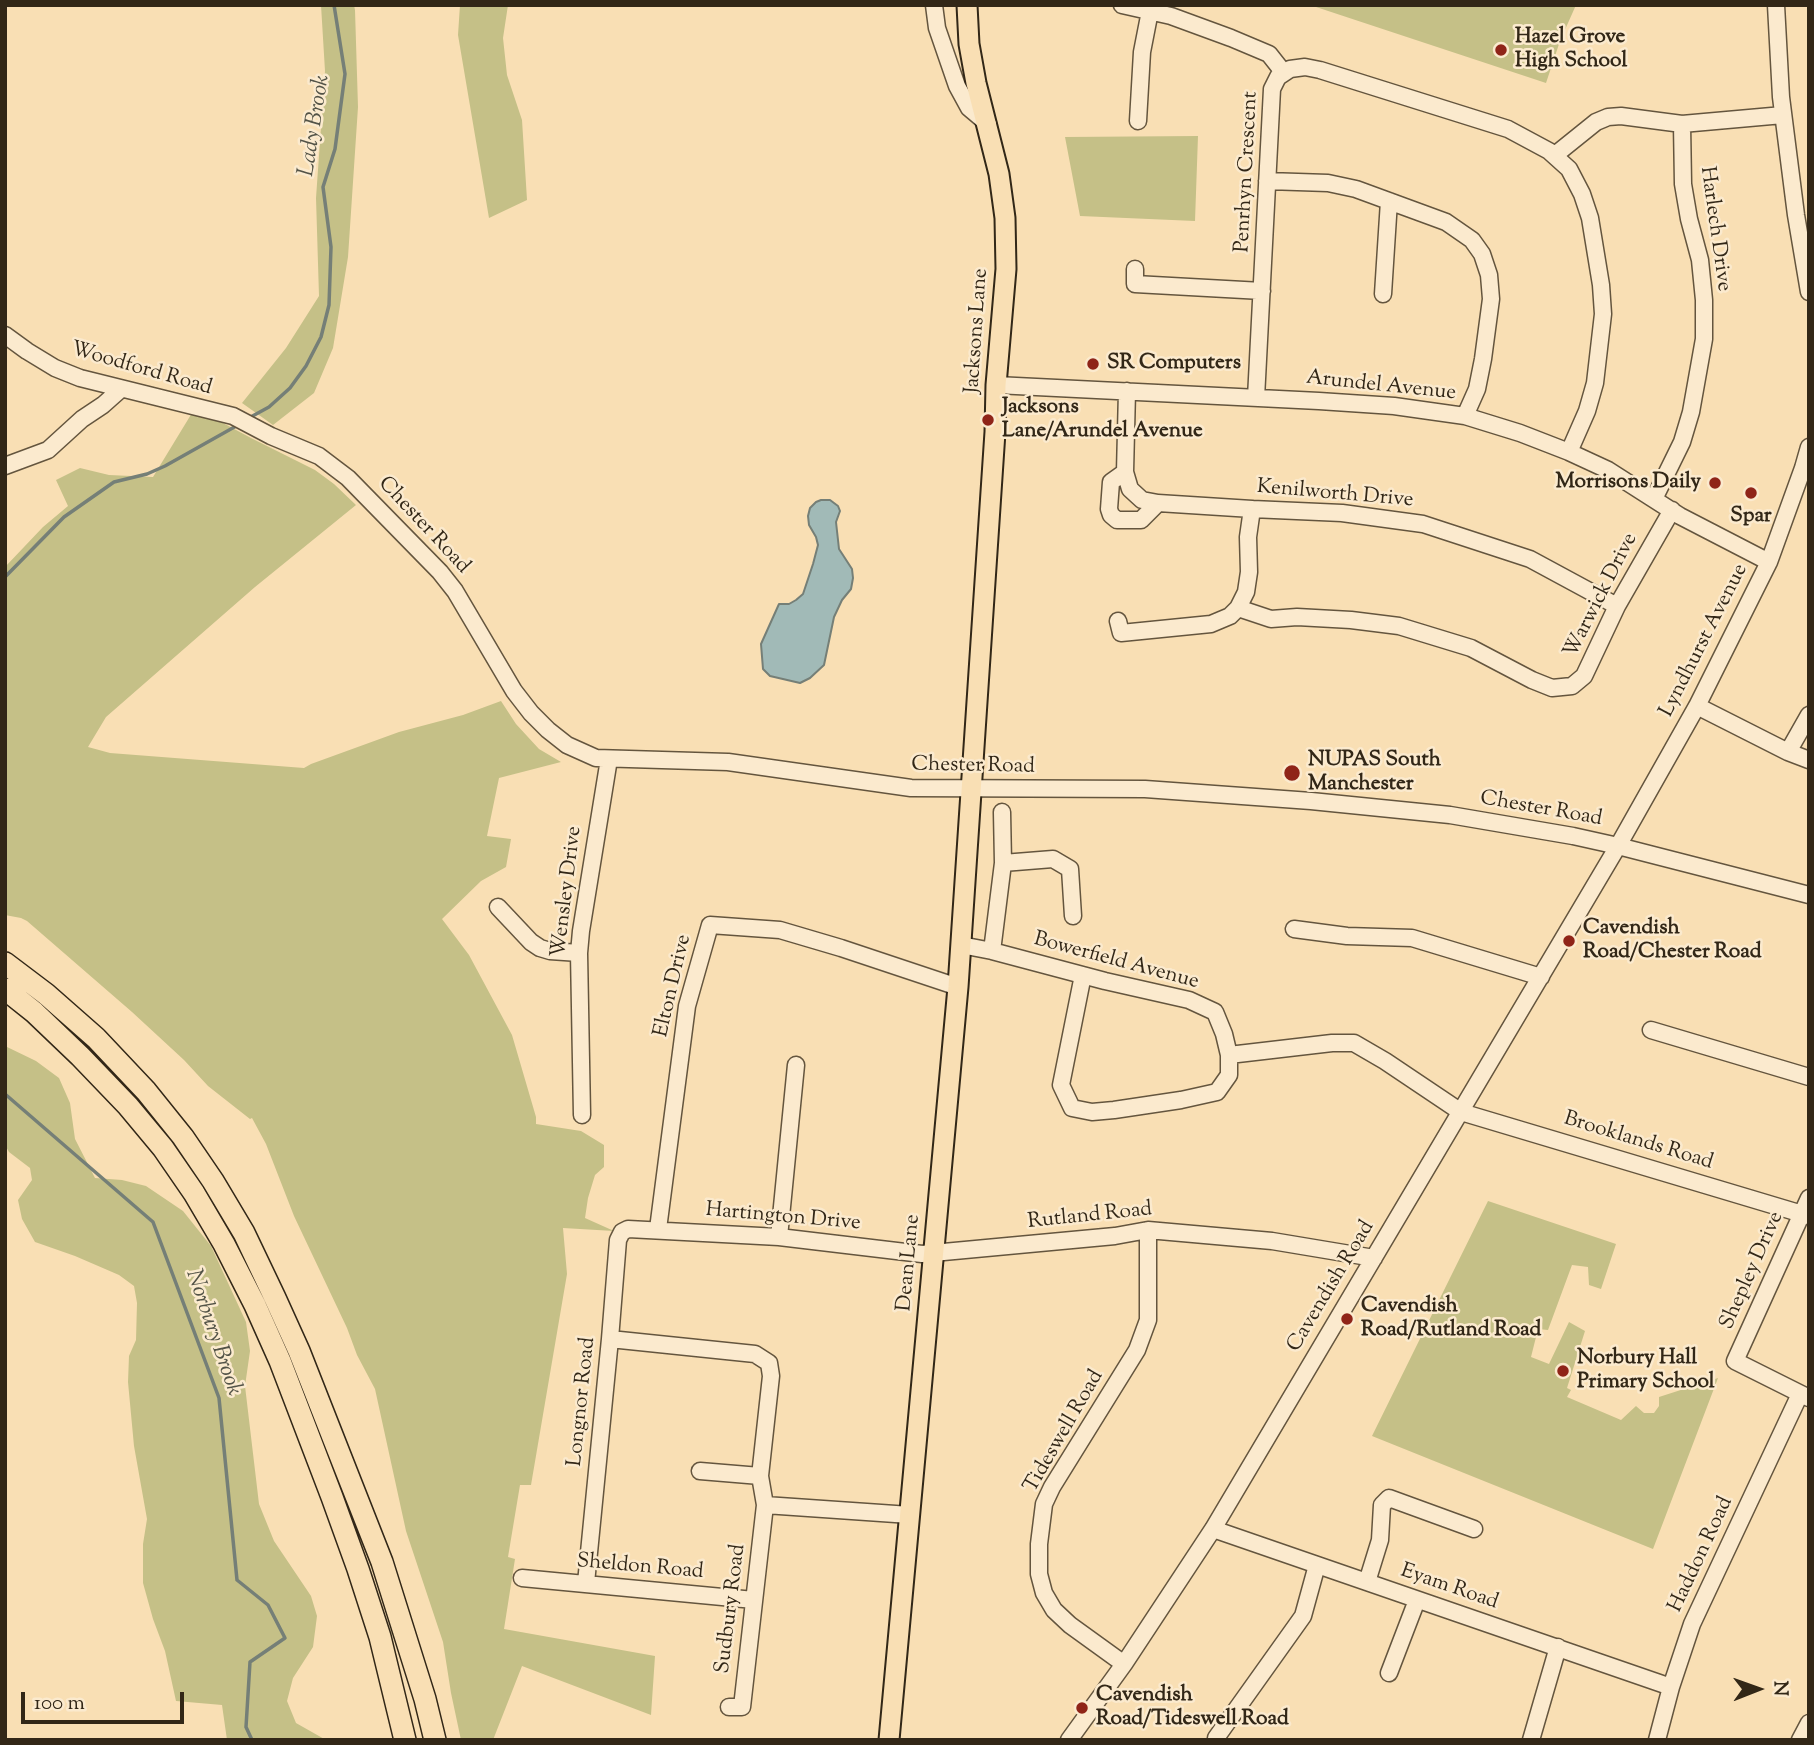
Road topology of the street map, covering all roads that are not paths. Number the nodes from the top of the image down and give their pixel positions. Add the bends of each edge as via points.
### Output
1 (934, 5) edge
2 (967, 5) edge
3 (1122, 5) edge
4 (1776, 5) edge
5 (1150, 11) junction
6 (1284, 73) junction
7 (1783, 115) junction
8 (1138, 121) dead end
9 (988, 124) junction
10 (1682, 124) junction
11 (1555, 155) junction
12 (1267, 181) junction
13 (1389, 201) junction
14 (1805, 251) edge
15 (1135, 270) dead end
16 (1262, 291) junction
17 (1809, 292) edge
18 (1383, 294) dead end
19 (5, 335) edge
20 (996, 386) junction
21 (121, 389) junction
22 (1127, 391) junction
23 (1256, 398) junction
24 (1465, 416) junction
25 (271, 436) joint
26 (1809, 447) edge
27 (1569, 452) junction
28 (5, 466) edge
29 (1125, 472) junction
30 (1654, 499) junction
31 (1158, 503) junction
32 (1252, 509) junction
33 (1671, 510) junction
34 (1769, 562) junction
35 (1616, 606) junction
36 (1238, 608) junction
37 (1120, 633) dead end
38 (1697, 706) junction
39 (1809, 715) edge
40 (1788, 752) junction
41 (609, 759) junction
42 (1809, 760) edge
43 (972, 790) junction
44 (1002, 813) dead end
45 (1618, 846) junction
46 (1003, 863) junction
47 (1809, 895) edge
48 (498, 907) dead end
49 (1073, 916) dead end
50 (1294, 929) dead end
51 (961, 945) junction
52 (992, 951) junction
53 (579, 953) junction
54 (5, 963) edge
55 (1083, 975) junction
56 (1541, 976) junction
57 (958, 987) junction
58 (5, 989) edge
59 (1651, 1030) dead end
60 (1229, 1055) junction
61 (796, 1065) dead end
62 (1809, 1077) edge
63 (1461, 1112) junction
64 (582, 1115) dead end
65 (1807, 1209) edge
66 (628, 1229) joint
67 (658, 1229) junction
68 (1148, 1230) junction
69 (779, 1237) junction
70 (934, 1254) junction
71 (1374, 1258) junction
72 (610, 1339) junction
73 (1805, 1396) edge
74 (700, 1471) dead end
75 (760, 1476) junction
76 (765, 1505) junction
77 (910, 1515) junction
78 (1213, 1529) junction
79 (1474, 1529) dead end
80 (1317, 1565) junction
81 (522, 1578) dead end
82 (1367, 1582) junction
83 (586, 1583) junction
84 (754, 1600) junction
85 (1417, 1600) junction
86 (1558, 1647) junction
87 (1124, 1664) junction
88 (416, 1667) junction
89 (1389, 1673) dead end
90 (1671, 1687) junction
91 (729, 1707) dead end
92 (1809, 1723) edge
93 (405, 1740) edge
94 (420, 1740) edge
95 (435, 1740) edge
96 (889, 1740) edge
97 (1069, 1740) edge
98 (1216, 1740) edge
99 (1531, 1740) edge
100 (1657, 1740) edge
101 (1800, 1740) edge

1 - 9 street via 957,86
2 - 9 main road, Jacksons Lane via 969,44
3 - 5 street
4 - 7 street
5 - 6 street via 1269,54
5 - 8 street via 1142,52
6 - 11 street, Penrhyn Crescent via 1305,67 1333,74 1508,129
6 - 12 street, Penrhyn Crescent via 1272,89
7 - 10 street
7 - 14 street
9 - 20 main road, Jacksons Lane via 1005,218 1006,269
10 - 11 street via 1608,117
10 - 30 street, Harlech Drive via 1683,184 1700,260 1704,339 1682,442
11 - 27 street via 1569,169 1590,218 1603,314 1595,383
12 - 13 street via 1328,183
12 - 16 street, Penrhyn Crescent
13 - 18 street
13 - 24 street via 1446,222 1472,240 1482,254 1489,275 1487,332 1477,388
14 - 17 street
15 - 16 street via 1135,284
16 - 23 street, Penrhyn Crescent
19 - 21 street, Woodford Road via 55,368
20 - 22 street, Arundel Avenue
20 - 43 main road, Jacksons Lane
21 - 25 street, Woodford Road via 233,416
21 - 28 street via 48,450
22 - 23 street, Arundel Avenue
22 - 29 street
23 - 24 street, Arundel Avenue via 1394,406
24 - 27 street, Arundel Avenue
25 - 41 street, Chester Road via 319,456 348,478 455,591 531,713 567,745
26 - 34 street, Lyndhurst Avenue
27 - 30 street, Arundel Avenue
29 - 31 street, Kenilworth Drive via 1130,489 1142,500
29 - 31 street via 1111,482 1111,515 1117,520 1141,520
30 - 33 street, Arundel Avenue
31 - 32 street, Kenilworth Drive
32 - 35 street, Kenilworth Drive via 1342,513 1423,524 1530,559
32 - 36 street via 1249,572
33 - 34 street, Arundel Avenue
33 - 35 street, Warwick Drive
34 - 38 street, Lyndhurst Avenue
35 - 36 street, Warwick Drive via 1584,677 1572,686 1552,688 1471,648 1399,626 1271,619
36 - 37 street via 1212,624
38 - 40 street
38 - 45 street, Lyndhurst Avenue
39 - 40 street
40 - 42 street
41 - 43 street, Chester Road via 728,762 911,788
41 - 53 street, Wensley Drive
43 - 45 street, Chester Road via 1145,789 1311,801 1450,815
43 - 51 main road, Dean Lane
44 - 46 street
45 - 47 street, Chester Road
45 - 56 street, Cavendish Road
46 - 49 street via 1053,859 1070,869
46 - 52 street
48 - 53 street via 531,942 550,951
50 - 56 street via 1412,938
51 - 52 street, Bowerfield Avenue
51 - 57 main road, Dean Lane
52 - 55 street, Bowerfield Avenue
53 - 64 street, Wensley Drive
54 - 88 highway via 96,1038 146,1090 232,1212 323,1411 382,1562
55 - 60 street, Bowerfield Avenue via 1189,1000 1215,1012
55 - 60 street via 1062,1085 1072,1108 1114,1110 1217,1092 1229,1075
56 - 63 street, Cavendish Road
57 - 67 street, Elton Drive via 780,930 710,925 687,1006
57 - 70 main road, Dean Lane
58 - 93 highway via 128,1106 163,1148 224,1244 304,1421 380,1637
59 - 62 street
60 - 63 street via 1354,1043
61 - 69 street
63 - 65 street, Brooklands Road
63 - 71 street, Cavendish Road
65 - 73 street, Shepley Drive via 1735,1361
66 - 67 street, Hartington Drive
66 - 72 street, Longnor Road via 618,1240
67 - 69 street, Hartington Drive
68 - 70 street, Rutland Road
68 - 71 street, Rutland Road via 1272,1241
68 - 87 street, Tideswell Road via 1148,1320 1137,1350 1052,1487 1044,1504 1039,1544 1038,1574 1054,1610
69 - 70 street, Hartington Drive
70 - 77 main road, Dean Lane
71 - 78 street, Cavendish Road
72 - 75 street, Sudbury Road via 755,1354 769,1363
72 - 83 street, Longnor Road
73 - 90 street, Haddon Road via 1692,1624
74 - 75 street
75 - 76 street, Sudbury Road
76 - 77 street
76 - 84 street, Sudbury Road
77 - 96 main road, Dean Lane
78 - 80 street, Eyam Road
78 - 87 street, Cavendish Road
79 - 82 street via 1389,1498 1382,1505 1380,1540
80 - 82 street, Eyam Road
80 - 98 street via 1303,1616
81 - 83 street, Sheldon Road
82 - 85 street, Eyam Road
83 - 84 street, Sheldon Road
84 - 91 street, Sudbury Road via 742,1707
85 - 86 street, Eyam Road
85 - 89 street
86 - 90 street, Eyam Road
86 - 99 street
87 - 97 street, Cavendish Road
88 - 94 highway
88 - 95 highway
90 - 100 street, Haddon Road
92 - 101 street

